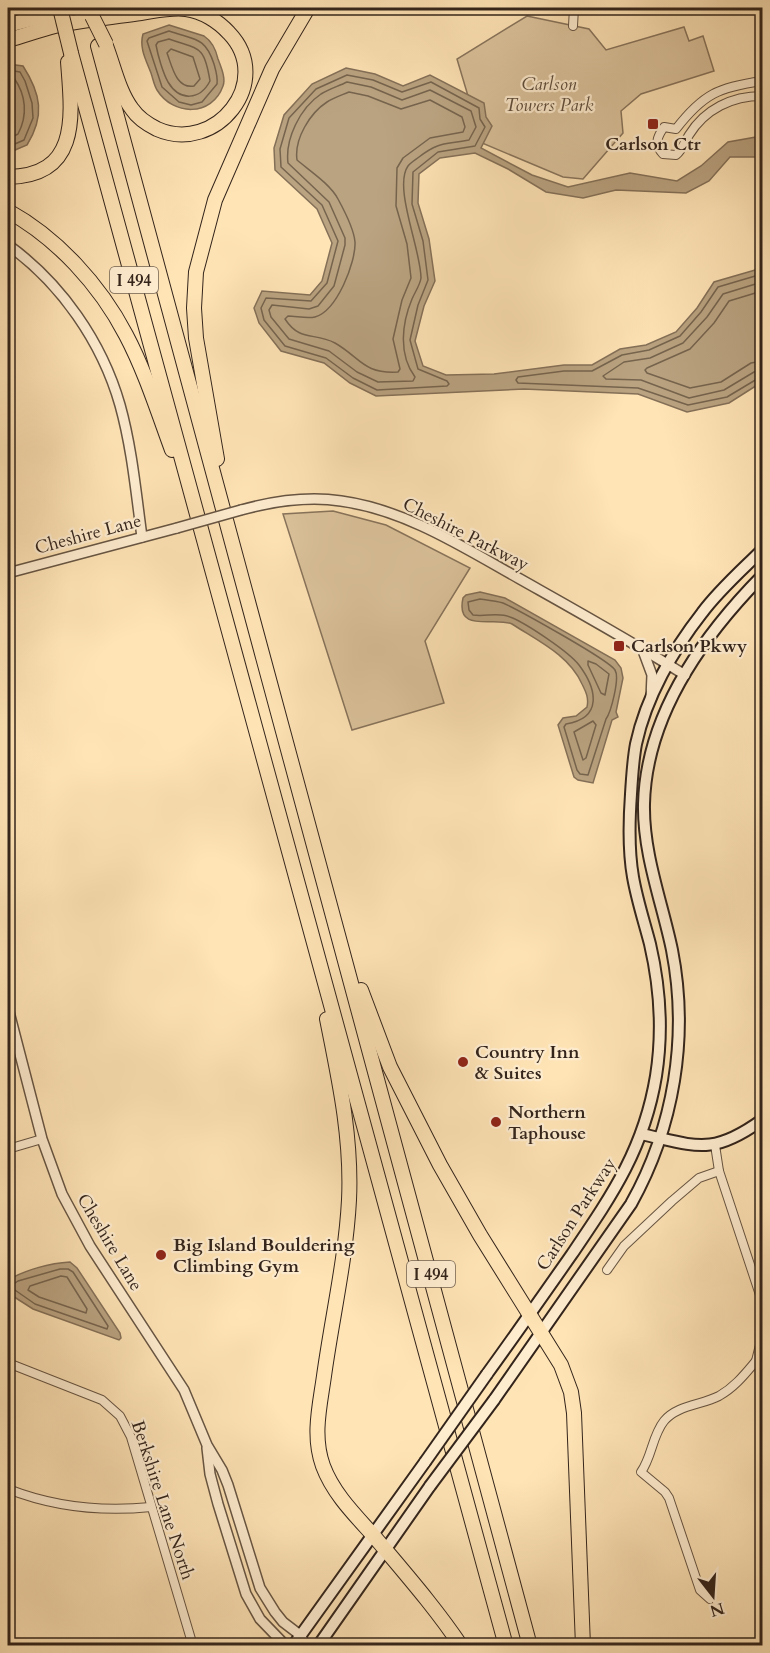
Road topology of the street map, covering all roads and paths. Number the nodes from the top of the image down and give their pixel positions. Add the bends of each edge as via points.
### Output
1 (60, 8) edge
2 (74, 8) edge
3 (135, 8) edge
4 (308, 8) edge
5 (574, 8) edge
6 (94, 14) edge
7 (69, 24) junction
8 (8, 25) edge
9 (573, 26) dead end
10 (8, 40) edge
11 (102, 45) junction
12 (8, 47) edge
13 (69, 54) junction
14 (762, 81) edge
15 (762, 96) edge
16 (676, 129) junction
17 (688, 136) junction
18 (8, 177) edge
19 (8, 211) edge
20 (8, 245) edge
21 (219, 492) junction
22 (195, 508) junction
23 (177, 528) joint
24 (142, 537) junction
25 (762, 550) edge
26 (8, 573) edge
27 (762, 576) edge
28 (642, 648) junction
29 (669, 665) junction
30 (686, 675) junction
31 (651, 702) junction
32 (331, 903) junction
33 (305, 915) junction
34 (8, 1008) edge
35 (762, 1120) edge
36 (641, 1134) junction
37 (659, 1138) junction
38 (42, 1139) junction
39 (716, 1145) junction
40 (8, 1149) edge
41 (718, 1171) junction
42 (607, 1270) dead end
43 (762, 1301) edge
44 (531, 1314) junction
45 (542, 1332) junction
46 (762, 1337) edge
47 (8, 1363) edge
48 (759, 1363) edge
49 (207, 1445) junction
50 (8, 1489) edge
51 (152, 1507) junction
52 (372, 1535) junction
53 (384, 1550) junction
54 (710, 1599) dead end
55 (300, 1635) junction
56 (193, 1646) edge
57 (286, 1646) edge
58 (293, 1646) edge
59 (306, 1646) edge
60 (318, 1646) edge
61 (461, 1646) edge
62 (506, 1646) edge
63 (531, 1646) edge
64 (583, 1646) edge

1 - 7 highway, bridge
2 - 8 highway
3 - 6 highway
4 - 21 highway via 272,69 215,200 196,272 196,338 217,452
5 - 9 street
6 - 7 highway
6 - 11 highway, bridge
6 - 11 highway via 178,9 208,16 232,35 240,50 245,74 242,90 229,114 216,125 188,135 163,131 132,110
7 - 10 highway
7 - 12 highway
7 - 13 highway, bridge
11 - 21 highway, I 494
13 - 18 highway via 71,114 65,145 39,171
13 - 22 highway, I 494
14 - 16 street via 732,85 702,100
15 - 17 street via 734,100 716,108
16 - 17 street
16 - 17 street via 664,127 658,135 656,142 663,154 676,155
19 - 22 highway via 62,251 115,315 141,369
20 - 24 street via 59,294 86,329 103,361 127,435
21 - 32 highway, I 494
22 - 33 highway, I 494
23 - 24 street, Cheshire Lane
23 - 28 street, Cheshire Parkway, bridge via 284,501 340,501 384,511 437,533
24 - 26 street, Cheshire Lane
25 - 29 main road, Carlson Parkway via 703,611
27 - 30 main road, Carlson Parkway via 702,645
28 - 29 street, Cheshire Parkway
28 - 31 street via 652,675
29 - 30 street, Cheshire Parkway
29 - 31 main road, Carlson Parkway
30 - 37 main road, Carlson Parkway via 652,749 644,804 645,837 672,950 679,1005 676,1070
31 - 36 main road, Carlson Parkway via 637,742 629,813 633,877 660,1007 658,1061
32 - 44 highway via 397,1082 462,1206
32 - 63 highway, I 494
33 - 52 highway via 342,1097 349,1155 349,1201 318,1413 318,1444 331,1482
33 - 62 highway, I 494
34 - 38 street, Cheshire Lane
35 - 39 main road via 741,1135
36 - 37 main road
36 - 44 main road, Carlson Parkway via 615,1190
37 - 39 main road via 698,1146
37 - 45 main road, Carlson Parkway via 630,1204
38 - 40 street
38 - 49 street, Cheshire Lane via 75,1220 184,1390
39 - 41 street
41 - 42 street via 699,1178 672,1201 624,1246
41 - 43 street
44 - 45 highway
44 - 52 main road, Carlson Parkway, bridge
45 - 53 main road, Carlson Parkway, bridge
45 - 64 highway via 561,1365 573,1403
46 - 48 street
47 - 51 street, Berkshire Lane North via 112,1407 129,1431
48 - 54 street via 731,1389 661,1419 648,1463 641,1472 669,1498 700,1590
49 - 55 street, Cheshire Lane via 228,1485 260,1588 279,1617
49 - 57 street, Cheshire Lane via 216,1497 246,1594 260,1620
50 - 51 street via 80,1507
51 - 56 street, Berkshire Lane North
52 - 53 highway
52 - 55 main road, Carlson Parkway
53 - 60 main road, Carlson Parkway
53 - 61 highway
55 - 58 main road, Carlson Parkway
55 - 59 street, Cheshire Lane

